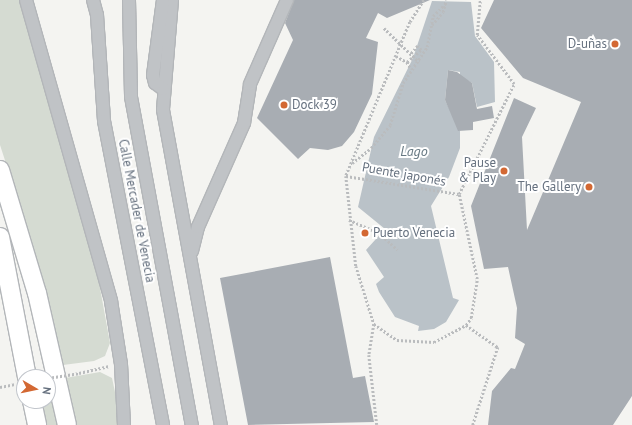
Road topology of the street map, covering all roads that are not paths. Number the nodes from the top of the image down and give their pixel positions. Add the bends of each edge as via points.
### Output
1 (26, 0) edge
2 (93, 0) edge
3 (129, 0) edge
4 (163, 0) edge
5 (172, 0) edge
6 (287, 0) edge
7 (163, 90) junction
8 (0, 170) edge
9 (0, 236) edge
10 (192, 253) junction
11 (21, 369) edge
12 (34, 409) edge
13 (37, 425) edge
14 (67, 425) edge
15 (124, 425) edge
16 (163, 425) edge
17 (192, 425) edge
18 (220, 425) edge

1 - 15 street via 103,270 121,364
2 - 16 street, Calle Mercader de Venecia via 104,121
3 - 17 street, Calle Mercader de Venecia via 131,97
4 - 7 street via 153,75 155,83
5 - 7 street
6 - 10 street via 250,84 244,123 198,227
7 - 10 street via 174,174
8 - 14 highway via 37,293
9 - 11 highway
10 - 18 street
12 - 13 highway

